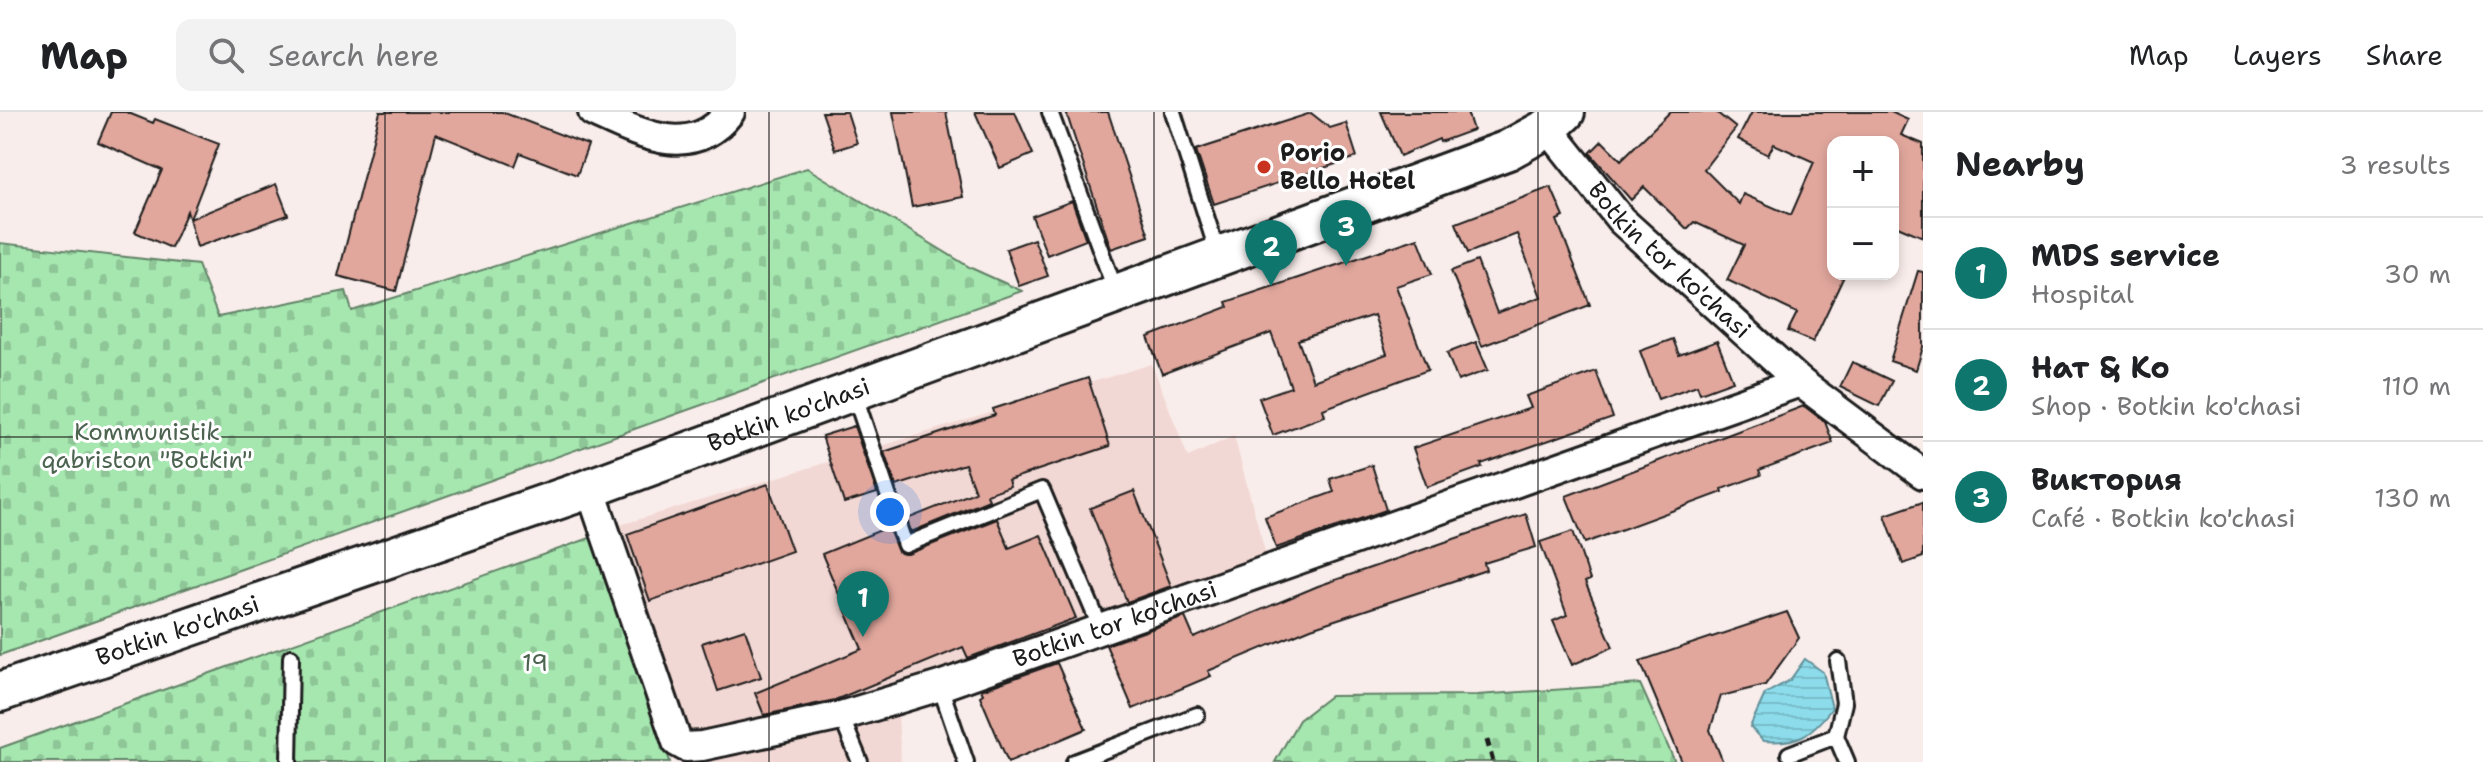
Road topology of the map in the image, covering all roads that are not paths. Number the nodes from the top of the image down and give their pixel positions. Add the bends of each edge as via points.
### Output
1 (593, 112) edge
2 (730, 112) edge
3 (1050, 112) edge
4 (1173, 112) edge
5 (1557, 120) edge
6 (1219, 257) junction
7 (1117, 295) junction
8 (1800, 382) junction
9 (854, 393) junction
10 (1923, 474) edge
11 (590, 488) junction
12 (1101, 629) junction
13 (291, 657) dead end
14 (1838, 661) dead end
15 (940, 686) junction
16 (0, 692) edge
17 (1197, 715) dead end
18 (841, 716) junction
19 (1836, 736) junction
20 (1789, 754) dead end
21 (289, 762) edge
22 (860, 762) edge
23 (966, 762) edge
24 (1074, 762) edge
25 (1847, 762) edge

1 - 2 street via 656,140 688,139 720,125
3 - 7 lane
4 - 6 lane
5 - 6 street, Botkin ko'chasi via 1508,150
5 - 8 street, Botkin tor ko'chasi via 1621,220
6 - 7 street, Botkin ko'chasi
7 - 9 street, Botkin ko'chasi
8 - 10 street, Botkin tor ko'chasi
8 - 12 street, Botkin tor ko'chasi
9 - 11 street, Botkin ko'chasi
9 - 12 lane via 905,545 1042,490
11 - 16 street, Botkin ko'chasi
11 - 18 street, Botkin tor ko'chasi via 677,742 702,746
12 - 15 street, Botkin tor ko'chasi
13 - 21 lane
14 - 19 lane via 1844,703
15 - 18 street, Botkin tor ko'chasi
15 - 23 lane
17 - 24 lane
18 - 22 lane
19 - 20 lane
19 - 25 lane

